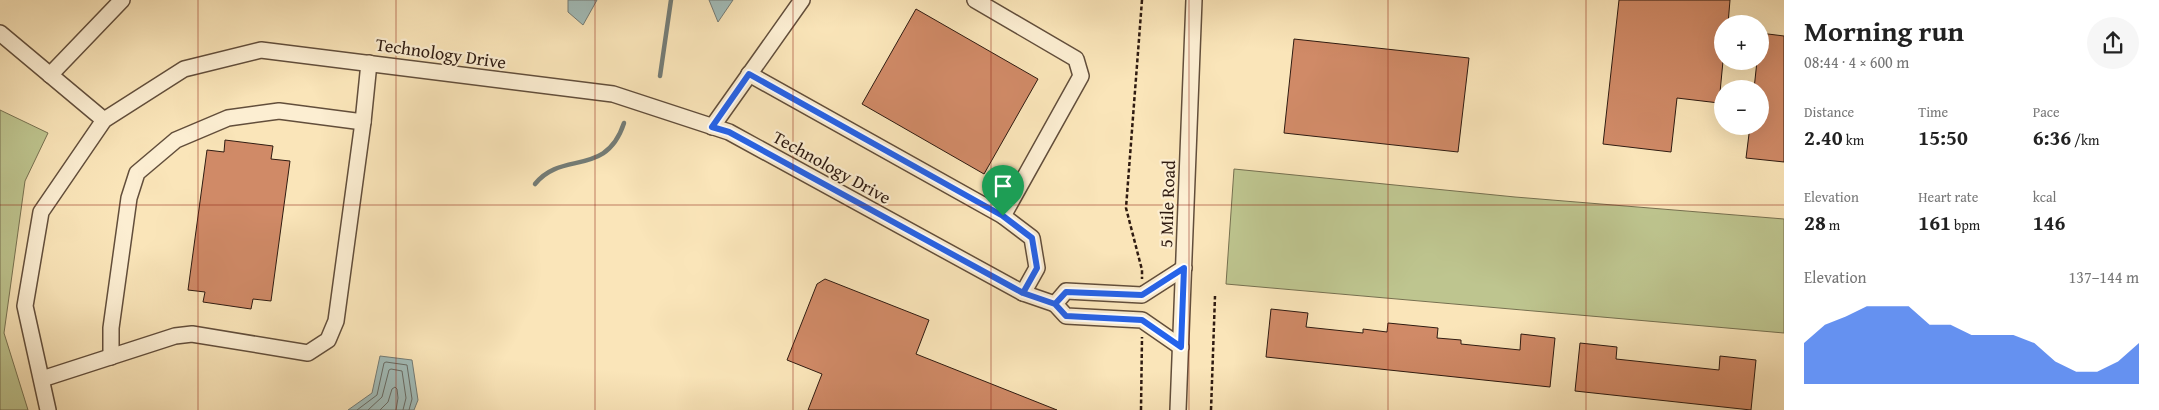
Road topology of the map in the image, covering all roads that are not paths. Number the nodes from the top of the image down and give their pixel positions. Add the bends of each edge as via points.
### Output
1 (122, 0) edge
2 (802, 0) edge
3 (975, 0) edge
4 (1194, 0) edge
5 (0, 33) edge
6 (369, 63) junction
7 (749, 74) junction
8 (50, 75) junction
9 (104, 120) junction
10 (364, 122) junction
11 (712, 127) junction
12 (1003, 216) junction
13 (1184, 268) junction
14 (1023, 293) junction
15 (1055, 304) junction
16 (1181, 347) junction
17 (111, 357) junction
18 (42, 379) junction
19 (48, 410) edge
20 (1178, 410) edge

1 - 8 street
2 - 7 street
3 - 12 street via 1076,59 1081,76
4 - 13 street, 5 Mile Road
5 - 8 street
6 - 9 street, Technology Drive via 261,50 184,69
6 - 10 street
6 - 11 street, Technology Drive via 613,94
7 - 11 street
7 - 12 street
8 - 9 street
9 - 18 street, Technology Drive via 41,212 25,306
10 - 17 street via 279,111 228,118 176,140 137,173 126,217 111,328
10 - 17 street via 336,321 328,340 308,353 192,334 175,336
11 - 14 street, Technology Drive via 729,132
12 - 14 street via 1032,238 1037,268
13 - 15 street via 1142,295 1066,292
13 - 16 street, 5 Mile Road
14 - 15 street, Technology Drive
15 - 16 street, Technology Drive via 1066,316 1142,320
16 - 20 street, 5 Mile Road
17 - 18 street
18 - 19 street, Technology Drive

